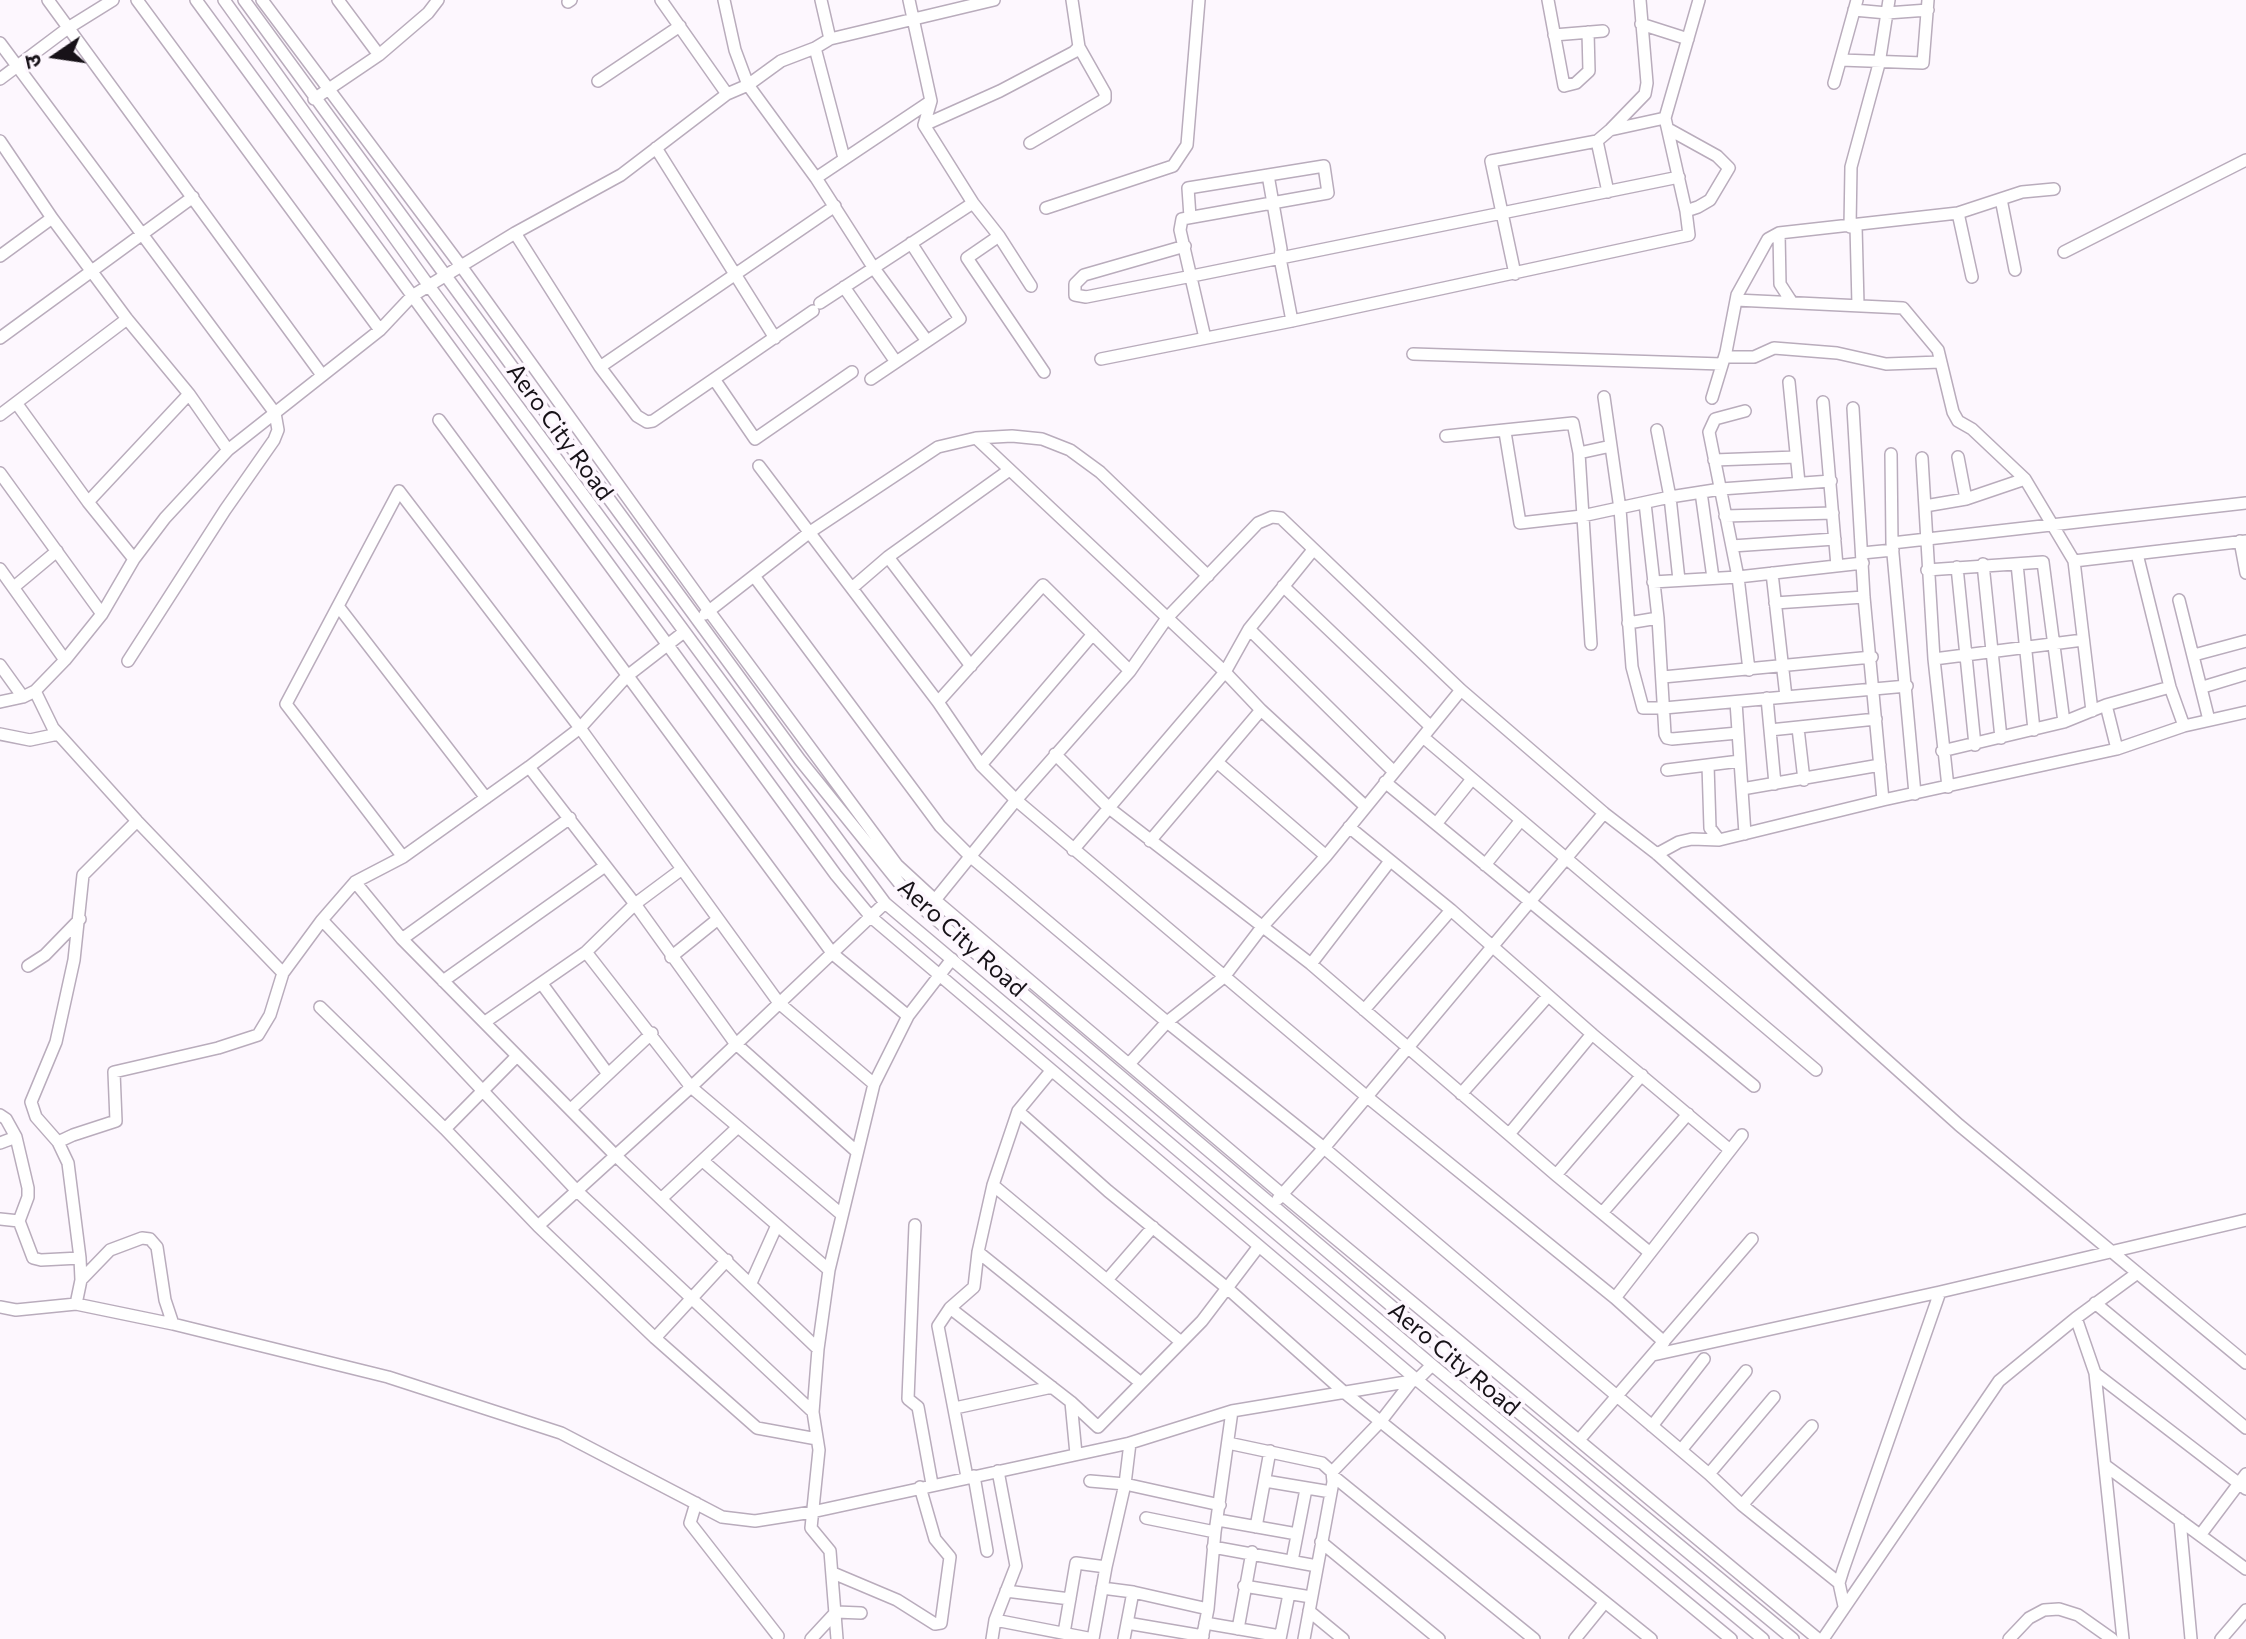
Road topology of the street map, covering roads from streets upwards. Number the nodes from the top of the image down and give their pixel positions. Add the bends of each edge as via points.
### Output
1 (48, 0) edge
2 (113, 0) edge
3 (137, 0) edge
4 (196, 0) edge
5 (224, 0) edge
6 (244, 0) edge
7 (262, 0) edge
8 (338, 0) edge
9 (419, 0) edge
10 (438, 0) edge
11 (661, 0) edge
12 (724, 0) edge
13 (821, 0) edge
14 (909, 0) edge
15 (994, 0) edge
16 (1072, 0) edge
17 (1199, 0) edge
18 (1548, 0) edge
19 (1640, 0) edge
20 (1699, 0) edge
21 (1889, 0) edge
22 (1855, 5) edge
23 (1928, 5) edge
24 (428, 13) junction
25 (1887, 13) junction
26 (912, 17) junction
27 (1641, 24) junction
28 (680, 26) junction
29 (68, 28) junction
30 (1603, 31) dead end
31 (1588, 32) junction
32 (1554, 35) junction
33 (830, 39) junction
34 (1688, 39) junction
35 (0, 43) edge
36 (1079, 47) junction
37 (815, 48) junction
38 (379, 55) junction
39 (1841, 60) junction
40 (1879, 64) junction
41 (17, 67) junction
42 (0, 79) edge
43 (598, 81) dead end
44 (1834, 83) dead end
45 (748, 85) junction
46 (329, 91) junction
47 (727, 94) junction
48 (314, 99) junction
49 (931, 101) junction
50 (1668, 124) junction
51 (924, 125) junction
52 (1610, 130) junction
53 (0, 141) edge
54 (1597, 141) junction
55 (1030, 143) dead end
56 (656, 148) junction
57 (844, 158) junction
58 (5, 160) edge
59 (2246, 160) edge
60 (1268, 175) junction
61 (1679, 177) junction
62 (816, 178) junction
63 (2054, 189) dead end
64 (1608, 192) junction
65 (193, 197) junction
66 (2001, 199) junction
67 (1273, 202) junction
68 (973, 203) junction
69 (835, 206) junction
70 (1046, 208) dead end
71 (1686, 211) junction
72 (1958, 213) junction
73 (1502, 214) junction
74 (1190, 217) junction
75 (52, 218) junction
76 (1853, 226) junction
77 (515, 233) junction
78 (1779, 233) junction
79 (141, 236) junction
80 (999, 236) junction
81 (911, 243) junction
82 (1185, 246) junction
83 (2064, 252) dead end
84 (0, 256) edge
85 (1280, 258) junction
86 (461, 266) junction
87 (873, 267) junction
88 (93, 270) junction
89 (2015, 270) dead end
90 (1515, 274) junction
91 (445, 276) junction
92 (736, 276) junction
93 (1192, 276) junction
94 (1972, 277) dead end
95 (429, 286) junction
96 (1031, 286) dead end
97 (844, 287) junction
98 (412, 296) junction
99 (1736, 300) junction
100 (1791, 301) junction
101 (1858, 305) junction
102 (127, 319) junction
103 (1292, 321) junction
104 (380, 330) junction
105 (0, 338) edge
106 (775, 338) junction
107 (1205, 338) junction
108 (927, 341) junction
109 (1413, 354) dead end
110 (1101, 359) dead end
111 (1724, 361) junction
112 (896, 362) junction
113 (1940, 362) junction
114 (600, 367) junction
115 (852, 372) dead end
116 (1044, 372) dead end
117 (322, 375) junction
118 (714, 379) junction
119 (871, 379) dead end
120 (1789, 382) dead end
121 (189, 394) junction
122 (1604, 397) dead end
123 (1712, 398) dead end
124 (1823, 402) dead end
125 (17, 404) junction
126 (1853, 408) dead end
127 (1745, 411) dead end
128 (275, 413) junction
129 (0, 415) edge
130 (439, 420) dead end
131 (1657, 430) dead end
132 (1505, 432) junction
133 (1446, 436) dead end
134 (976, 438) junction
135 (1611, 446) junction
136 (228, 450) junction
137 (1579, 453) junction
138 (1891, 454) dead end
139 (1796, 457) junction
140 (1958, 457) dead end
141 (1922, 458) dead end
142 (1714, 460) junction
143 (759, 466) dead end
144 (1008, 471) junction
145 (1, 475) edge
146 (2025, 479) junction
147 (1831, 481) junction
148 (1799, 483) junction
149 (1721, 489) junction
150 (1701, 492) junction
151 (1670, 497) junction
152 (1966, 499) junction
153 (88, 502) junction
154 (1645, 503) junction
155 (2246, 503) edge
156 (1925, 506) junction
157 (1620, 509) junction
158 (1833, 513) junction
159 (1582, 516) junction
160 (1725, 516) junction
161 (2054, 524) junction
162 (810, 532) junction
163 (1835, 539) junction
164 (1927, 540) junction
165 (2243, 541) edge
166 (1732, 546) junction
167 (1893, 546) junction
168 (1313, 550) junction
169 (57, 551) junction
170 (2137, 554) junction
171 (888, 557) junction
172 (1862, 558) junction
173 (134, 559) junction
174 (2074, 561) junction
175 (1983, 564) junction
176 (2017, 564) junction
177 (1837, 566) junction
178 (1957, 567) junction
179 (0, 569) edge
180 (1927, 570) junction
181 (1772, 573) junction
182 (2246, 573) edge
183 (754, 576) junction
184 (1208, 576) junction
185 (1738, 577) junction
186 (1713, 578) junction
187 (1679, 580) junction
188 (1653, 582) junction
189 (1283, 586) junction
190 (14, 587) junction
191 (852, 588) junction
192 (1864, 597) junction
193 (2179, 600) dead end
194 (1775, 603) junction
195 (338, 606) junction
196 (709, 611) junction
197 (102, 614) junction
198 (1167, 618) junction
199 (1658, 618) junction
200 (698, 620) junction
201 (1628, 623) junction
202 (1249, 629) junction
203 (684, 632) junction
204 (1093, 634) junction
205 (2083, 640) junction
206 (2246, 641) edge
207 (2053, 643) junction
208 (1591, 644) dead end
209 (667, 645) junction
210 (2025, 648) junction
211 (1993, 652) junction
212 (1966, 655) junction
213 (2194, 655) junction
214 (1872, 657) junction
215 (1934, 659) junction
216 (65, 660) junction
217 (128, 661) dead end
218 (0, 665) edge
219 (971, 666) junction
220 (1781, 666) junction
221 (1749, 670) junction
222 (1130, 671) junction
223 (1225, 672) junction
224 (2246, 674) edge
225 (626, 677) junction
226 (1663, 677) junction
227 (1907, 686) junction
228 (2170, 687) junction
229 (2203, 687) junction
230 (1874, 689) junction
231 (1461, 690) junction
232 (35, 691) junction
233 (23, 697) junction
234 (1786, 697) junction
235 (1767, 698) junction
236 (0, 702) edge
237 (938, 702) junction
238 (1736, 702) junction
239 (2106, 705) junction
240 (1664, 708) junction
241 (1261, 710) junction
242 (2092, 711) junction
243 (2246, 712) edge
244 (1876, 719) junction
245 (2209, 720) junction
246 (2064, 722) junction
247 (2184, 726) junction
248 (580, 728) junction
249 (1798, 728) junction
250 (1770, 730) junction
251 (2034, 730) junction
252 (55, 731) junction
253 (1427, 732) junction
254 (1738, 733) junction
255 (0, 734) edge
256 (2001, 738) junction
257 (1975, 745) junction
258 (2117, 749) junction
259 (1942, 751) junction
260 (1055, 754) junction
261 (1740, 761) junction
262 (1217, 762) junction
263 (981, 765) junction
264 (1708, 765) junction
265 (1880, 765) junction
266 (529, 767) junction
267 (1667, 770) dead end
268 (1394, 772) junction
269 (1472, 779) junction
270 (1804, 780) junction
271 (1385, 782) junction
272 (1775, 784) junction
273 (1948, 787) junction
274 (1742, 789) junction
275 (1915, 794) junction
276 (486, 798) junction
277 (1016, 800) junction
278 (1883, 800) junction
279 (1365, 806) junction
280 (1109, 808) junction
281 (1604, 813) junction
282 (570, 818) junction
283 (1521, 820) junction
284 (137, 821) junction
285 (1436, 824) junction
286 (1349, 827) junction
287 (1745, 834) junction
288 (1719, 840) junction
289 (1150, 841) junction
290 (1073, 850) junction
291 (1657, 854) junction
292 (1326, 856) junction
293 (403, 857) junction
294 (971, 857) junction
295 (1567, 857) junction
296 (1390, 861) junction
297 (1485, 865) junction
298 (605, 866) junction
299 (682, 869) junction
300 (355, 882) junction
301 (935, 900) junction
302 (1529, 900) junction
303 (885, 903) junction
304 (635, 904) junction
305 (1451, 910) junction
306 (871, 917) junction
307 (81, 919) junction
308 (718, 919) junction
309 (322, 920) junction
310 (1262, 927) junction
311 (402, 939) junction
312 (1492, 947) junction
313 (586, 952) junction
314 (833, 954) junction
315 (671, 957) junction
316 (952, 959) junction
317 (1311, 964) junction
318 (28, 966) dead end
319 (283, 973) junction
320 (939, 976) junction
321 (1224, 977) junction
322 (443, 981) junction
323 (542, 984) junction
324 (1548, 996) junction
325 (779, 1003) junction
326 (320, 1007) dead end
327 (1364, 1010) junction
328 (908, 1016) junction
329 (485, 1022) junction
330 (1167, 1022) junction
331 (652, 1033) junction
332 (1592, 1034) junction
333 (735, 1043) junction
334 (1407, 1046) junction
335 (517, 1056) junction
336 (1129, 1064) junction
337 (1816, 1070) dead end
338 (1051, 1071) junction
339 (608, 1074) junction
340 (1119, 1075) junction
341 (1642, 1075) junction
342 (874, 1084) junction
343 (1754, 1086) dead end
344 (691, 1087) junction
345 (1105, 1089) junction
346 (482, 1091) junction
347 (1461, 1094) junction
348 (1366, 1096) junction
349 (571, 1109) junction
350 (1018, 1111) junction
351 (1688, 1114) junction
352 (0, 1115) edge
353 (738, 1127) junction
354 (445, 1129) junction
355 (1510, 1133) junction
356 (1742, 1135) dead end
357 (16, 1137) junction
358 (58, 1142) junction
359 (0, 1143) edge
360 (1324, 1148) junction
361 (1730, 1150) junction
362 (856, 1151) junction
363 (614, 1154) junction
364 (703, 1161) junction
365 (1556, 1175) junction
366 (993, 1185) junction
367 (577, 1191) junction
368 (1283, 1195) junction
369 (662, 1198) junction
370 (1271, 1205) junction
371 (1602, 1213) junction
372 (841, 1214) junction
373 (0, 1219) edge
374 (2246, 1220) edge
375 (19, 1221) junction
376 (777, 1225) junction
377 (915, 1225) dead end
378 (538, 1226) junction
379 (1153, 1227) junction
380 (1752, 1239) dead end
381 (1259, 1246) junction
382 (978, 1252) junction
383 (1649, 1252) junction
384 (2110, 1252) junction
385 (80, 1258) junction
386 (727, 1260) junction
387 (829, 1270) junction
388 (2136, 1274) junction
389 (81, 1280) junction
390 (1107, 1280) junction
391 (751, 1283) junction
392 (1227, 1288) junction
393 (1940, 1292) junction
394 (693, 1297) junction
395 (1615, 1298) junction
396 (2095, 1303) junction
397 (76, 1304) junction
398 (0, 1307) edge
399 (950, 1308) junction
400 (2076, 1318) junction
401 (173, 1324) junction
402 (655, 1338) junction
403 (1181, 1342) junction
404 (1664, 1342) junction
405 (818, 1349) junction
406 (1653, 1355) junction
407 (1704, 1359) dead end
408 (2246, 1363) edge
409 (1432, 1365) junction
410 (1746, 1371) dead end
411 (2095, 1373) junction
412 (1415, 1381) junction
413 (1141, 1383) junction
414 (1052, 1387) junction
415 (1345, 1393) junction
416 (1616, 1396) junction
417 (1774, 1397) dead end
418 (1071, 1402) junction
419 (955, 1408) junction
420 (1232, 1411) junction
421 (813, 1412) junction
422 (1381, 1421) junction
423 (1652, 1426) junction
424 (1812, 1426) dead end
425 (2246, 1428) edge
426 (817, 1439) junction
427 (1579, 1440) junction
428 (1130, 1443) junction
429 (1228, 1443) junction
430 (1681, 1450) junction
431 (1270, 1451) junction
432 (1076, 1454) junction
433 (2106, 1466) junction
434 (998, 1471) junction
435 (1333, 1474) junction
436 (1709, 1474) junction
437 (970, 1476) junction
438 (1090, 1481) dead end
439 (1265, 1481) junction
440 (2244, 1482) edge
441 (932, 1484) junction
442 (1125, 1484) junction
443 (920, 1487) junction
444 (1306, 1489) junction
445 (1331, 1492) junction
446 (696, 1503) junction
447 (1220, 1505) junction
448 (1742, 1505) junction
449 (812, 1512) junction
450 (1146, 1518) dead end
451 (2180, 1520) junction
452 (1216, 1526) junction
453 (1256, 1527) junction
454 (1297, 1534) junction
455 (2201, 1534) junction
456 (1321, 1542) junction
457 (1213, 1547) junction
458 (987, 1551) dead end
459 (1252, 1552) junction
460 (1292, 1561) junction
461 (1317, 1566) junction
462 (1106, 1567) junction
463 (2246, 1569) edge
464 (833, 1573) junction
465 (1839, 1583) junction
466 (1244, 1586) junction
467 (1102, 1588) junction
468 (1006, 1591) junction
469 (1133, 1592) junction
470 (1289, 1594) junction
471 (1311, 1597) junction
472 (1070, 1599) junction
473 (1605, 1602) junction
474 (1844, 1606) junction
475 (1208, 1609) junction
476 (2246, 1610) edge
477 (1309, 1611) junction
478 (836, 1612) junction
479 (861, 1613) dead end
480 (995, 1620) junction
481 (1127, 1623) junction
482 (1205, 1623) junction
483 (1238, 1629) junction
484 (1064, 1633) junction
485 (1167, 1634) edge
486 (1202, 1637) edge
487 (2014, 1637) edge
488 (778, 1638) edge
489 (1280, 1638) edge
490 (811, 1639) edge
491 (837, 1639) edge
492 (992, 1639) edge
493 (1093, 1639) edge
494 (1124, 1639) edge
495 (1304, 1639) edge
496 (1343, 1639) edge
497 (1439, 1639) edge
498 (1534, 1639) edge
499 (1575, 1639) edge
500 (1651, 1639) edge
501 (1731, 1639) edge
502 (1763, 1639) edge
503 (1793, 1639) edge
504 (1821, 1639) edge
505 (2112, 1639) edge
506 (2123, 1639) edge
507 (2191, 1639) edge
508 (2221, 1639) edge

1 - 29 street
2 - 29 street
3 - 104 street
4 - 98 street
5 - 95 street, Aero City Road
6 - 48 street, Aero City Road
7 - 46 street
8 - 38 street
9 - 24 street
10 - 24 street
11 - 28 street
12 - 45 street
13 - 33 street
14 - 26 street
15 - 26 street
16 - 36 street
17 - 70 street via 1187,145 1173,166
18 - 32 street
19 - 27 street
20 - 34 street
21 - 25 street
22 - 25 street
22 - 39 street
23 - 25 street
23 - 40 street via 1923,63
24 - 38 street
25 - 40 street
26 - 33 street
26 - 49 street
27 - 34 street
27 - 52 street via 1645,94
28 - 43 street
28 - 47 street
29 - 41 street
29 - 65 street
30 - 31 street
31 - 32 street
31 - 32 street via 1589,71 1564,86
33 - 37 street
34 - 50 street
35 - 41 street
36 - 51 street
36 - 55 street via 1105,99
37 - 45 street via 781,61
37 - 57 street
38 - 46 street
39 - 40 street
39 - 44 street
40 - 76 street via 1851,167
41 - 42 street
41 - 79 street
45 - 47 street
45 - 62 street
46 - 48 street
46 - 86 street
47 - 56 street
48 - 91 street, Aero City Road
49 - 51 street
49 - 57 street
50 - 52 street
50 - 61 street
50 - 71 street via 1729,168 1710,200
51 - 68 street
52 - 54 street
53 - 58 street
54 - 64 street
54 - 73 street via 1491,161
56 - 77 street via 621,175
56 - 92 street
57 - 62 street
58 - 75 street
59 - 83 street
60 - 67 street
60 - 67 street via 1324,166 1328,193
60 - 74 street via 1188,188
61 - 64 street
61 - 71 street
62 - 69 street
63 - 66 street
64 - 73 street
65 - 79 street
65 - 117 street
66 - 72 street
66 - 89 street
67 - 74 street
67 - 85 street
68 - 80 street
68 - 81 street
69 - 87 street
69 - 92 street
71 - 90 street via 1689,235
72 - 76 street
72 - 94 street
73 - 85 street
73 - 90 street
74 - 82 street via 1179,225
75 - 84 street
75 - 88 street
76 - 78 street
76 - 101 street
77 - 86 street
77 - 114 street
78 - 99 street via 1764,244
78 - 100 street via 1780,284
79 - 88 street
79 - 128 street
80 - 96 street
80 - 116 street via 967,258
81 - 87 street
81 - 108 street via 960,319
82 - 93 street
82 - 93 street via 1084,275 1074,291 1086,297
85 - 93 street
85 - 103 street
86 - 91 street
86 - 196 street
87 - 97 street
87 - 108 street
88 - 102 street
88 - 105 street
90 - 103 street
91 - 95 street
91 - 200 street, Aero City Road
92 - 106 street
92 - 114 street
93 - 107 street
95 - 98 street
95 - 203 street, Aero City Road
97 - 106 street
97 - 112 street
98 - 104 street
98 - 209 street
99 - 100 street
99 - 111 street
100 - 101 street
101 - 113 street via 1903,308 1938,350
102 - 121 street
102 - 125 street
103 - 107 street
104 - 117 street
106 - 118 street
107 - 110 street
108 - 112 street
109 - 111 street
111 - 113 street via 1774,348 1886,364
111 - 123 street
112 - 119 street
113 - 146 street via 1955,417
114 - 118 street via 647,422
115 - 118 street via 755,439
117 - 128 street
120 - 139 street
121 - 136 street
121 - 153 street
122 - 135 street
124 - 147 street
125 - 129 street
125 - 153 street
126 - 172 street
127 - 142 street via 1711,425
128 - 136 street
128 - 217 street via 274,440
130 - 225 street
131 - 151 street
132 - 133 street
132 - 137 street via 1573,423
132 - 159 street via 1520,523
134 - 144 street
134 - 162 street via 938,447
134 - 184 street via 1042,439 1070,450
135 - 137 street
135 - 157 street
136 - 173 street
137 - 159 street
138 - 167 street
139 - 142 street
139 - 148 street
140 - 152 street
141 - 156 street
142 - 149 street
143 - 162 street
144 - 171 street
144 - 198 street
145 - 169 street
146 - 152 street
146 - 161 street
147 - 148 street
147 - 158 street
148 - 149 street
149 - 150 street
149 - 160 street
150 - 151 street
150 - 186 street
151 - 154 street
151 - 187 street
152 - 156 street
153 - 173 street
154 - 157 street
154 - 188 street
155 - 161 street
156 - 164 street
157 - 159 street
157 - 201 street
158 - 160 street
158 - 163 street
159 - 208 street
160 - 166 street
161 - 164 street
161 - 174 street
162 - 183 street
162 - 191 street
163 - 166 street
163 - 177 street
164 - 167 street
164 - 180 street
165 - 170 street
165 - 182 street
166 - 185 street
167 - 172 street
167 - 227 street
168 - 184 street via 1281,518 1272,517 1258,523
168 - 189 street
168 - 231 street
169 - 190 street
169 - 197 street
170 - 174 street
170 - 228 street
171 - 191 street
171 - 219 street
172 - 177 street
172 - 192 street
173 - 197 street
174 - 205 street
175 - 176 street
175 - 178 street
175 - 211 street
176 - 207 street via 2043,562
176 - 210 street
177 - 181 street
178 - 180 street
178 - 212 street
179 - 190 street
180 - 215 street
181 - 185 street
181 - 194 street
183 - 196 street
183 - 294 street via 940,826
184 - 198 street
185 - 186 street
185 - 221 street
186 - 187 street
187 - 188 street
188 - 199 street
189 - 202 street
189 - 253 street
190 - 216 street
191 - 237 street
192 - 194 street
192 - 214 street
193 - 213 street
194 - 220 street
195 - 248 street via 399,491
195 - 276 street
195 - 293 street via 286,704
196 - 200 street
196 - 301 street via 897,865
197 - 216 street
198 - 222 street
198 - 223 street
199 - 201 street
199 - 226 street
200 - 340 street, Aero City Road via 800,760 913,900
201 - 240 street via 1643,708
202 - 223 street
202 - 268 street
203 - 209 street
203 - 303 street, Aero City Road
204 - 219 street via 1043,585
204 - 222 street
204 - 263 street
205 - 207 street
205 - 242 street
206 - 213 street
207 - 210 street
207 - 246 street
209 - 225 street
209 - 306 street
210 - 211 street
210 - 251 street
211 - 212 street
211 - 256 street
212 - 215 street
212 - 257 street
213 - 229 street
214 - 220 street
214 - 230 street
215 - 259 street
216 - 232 street
218 - 233 street
219 - 237 street
220 - 221 street
220 - 234 street
221 - 226 street
222 - 260 street
223 - 241 street
223 - 280 street
224 - 229 street
225 - 248 street
225 - 314 street
226 - 240 street
227 - 230 street
227 - 275 street
228 - 239 street
228 - 247 street
229 - 245 street
230 - 234 street
230 - 244 street
231 - 253 street
231 - 281 street
232 - 233 street
232 - 252 street
233 - 236 street
234 - 235 street
235 - 238 street
235 - 250 street
237 - 263 street
238 - 240 street
238 - 254 street
239 - 242 street
239 - 258 street
240 - 254 street via 1667,738
241 - 262 street
241 - 279 street
242 - 246 street
243 - 245 street
244 - 249 street
244 - 265 street
245 - 247 street
246 - 251 street
247 - 258 street
248 - 266 street
248 - 299 street
249 - 250 street
249 - 270 street
250 - 272 street
251 - 256 street
252 - 255 street via 30,740
252 - 284 street
253 - 268 street
253 - 269 street
254 - 261 street
256 - 257 street
257 - 259 street
258 - 273 street
259 - 273 street
260 - 277 street
260 - 280 street
261 - 264 street
261 - 274 street
262 - 289 street
262 - 292 street
263 - 277 street
264 - 267 street
264 - 288 street via 1710,828
265 - 270 street
265 - 278 street
266 - 276 street
266 - 282 street
268 - 271 street
269 - 283 street
269 - 285 street
270 - 272 street
271 - 279 street
271 - 285 street
272 - 274 street
273 - 275 street
274 - 287 street
275 - 278 street
276 - 293 street
277 - 290 street
277 - 294 street
278 - 287 street
279 - 286 street
280 - 289 street
280 - 290 street
281 - 291 street
281 - 295 street
282 - 298 street
282 - 311 street
283 - 295 street
283 - 297 street
284 - 307 street via 83,875
284 - 319 street
285 - 297 street
286 - 292 street
286 - 296 street
287 - 288 street
288 - 291 street via 1692,839
289 - 310 street
290 - 321 street
291 - 384 street via 1959,1125
292 - 310 street
293 - 300 street
294 - 301 street
294 - 330 street
295 - 302 street
295 - 337 street
296 - 305 street
296 - 317 street
297 - 302 street
298 - 304 street
298 - 322 street
299 - 304 street
299 - 308 street
300 - 309 street
300 - 311 street
301 - 336 street
302 - 312 street
302 - 343 street
303 - 306 street
303 - 316 street, Aero City Road
304 - 313 street
304 - 315 street
305 - 312 street
305 - 327 street
306 - 314 street
306 - 320 street
307 - 318 street
307 - 358 street via 56,1042 31,1102 36,1117
308 - 315 street
308 - 325 street
309 - 319 street
309 - 346 street
310 - 317 street
310 - 321 street
311 - 322 street
312 - 324 street
312 - 334 street
313 - 323 street
313 - 331 street
314 - 325 street
314 - 328 street
315 - 333 street
316 - 320 street
316 - 345 street, Aero City Road
317 - 327 street
319 - 358 street via 258,1035 114,1072 116,1121
320 - 328 street
320 - 338 street
321 - 330 street
321 - 348 street
322 - 329 street
323 - 329 street
323 - 339 street
324 - 332 street
324 - 347 street
325 - 333 street
325 - 342 street
326 - 354 street
327 - 334 street
328 - 342 street
329 - 335 street
330 - 336 street
330 - 360 street
331 - 339 street
331 - 344 street
332 - 341 street
332 - 355 street
333 - 344 street
333 - 362 street
334 - 347 street
334 - 348 street
335 - 346 street
335 - 349 street
336 - 368 street
338 - 350 street
338 - 381 street
339 - 349 street
340 - 345 street
340 - 370 street, Aero City Road
341 - 351 street
341 - 365 street
342 - 362 street
344 - 353 street
344 - 363 street
345 - 409 street, Aero City Road
346 - 354 street
346 - 367 street
347 - 355 street
348 - 360 street
348 - 395 street
349 - 363 street
350 - 366 street
350 - 379 street
351 - 361 street
351 - 371 street
352 - 357 street
353 - 364 street
353 - 372 street
354 - 378 street
355 - 365 street
356 - 361 street
357 - 359 street
357 - 375 street via 28,1188
358 - 385 street via 68,1163
360 - 368 street
360 - 416 street
361 - 383 street
362 - 372 street
363 - 367 street
363 - 369 street
364 - 369 street
364 - 376 street
365 - 371 street
366 - 382 street
366 - 390 street
367 - 378 street
367 - 394 street
368 - 370 street
368 - 427 street
369 - 386 street
370 - 503 street, Aero City Road
371 - 383 street
372 - 387 street
373 - 375 street
374 - 384 street
375 - 385 street via 33,1258
376 - 387 street
376 - 391 street
377 - 441 street via 908,1399 918,1407
378 - 402 street
379 - 390 street
379 - 392 street
380 - 404 street
381 - 392 street
381 - 412 street
382 - 399 street via 974,1287
382 - 413 street
383 - 395 street
384 - 388 street
384 - 393 street
385 - 389 street
386 - 391 street
386 - 394 street
387 - 405 street
388 - 396 street
388 - 408 street
389 - 397 street
389 - 401 street via 110,1250 150,1239 157,1247
390 - 403 street
391 - 405 street
392 - 403 street
392 - 415 street
393 - 406 street
393 - 465 street
394 - 402 street
394 - 421 street
395 - 404 street
396 - 400 street
396 - 425 street
397 - 398 street
397 - 401 street
399 - 414 street
399 - 419 street via 938,1326
400 - 411 street
400 - 474 street via 1999,1381
401 - 446 street via 388,1377 561,1433
402 - 426 street via 757,1428
403 - 413 street
404 - 406 street
405 - 421 street
406 - 416 street
407 - 423 street
409 - 412 street
409 - 502 street, Aero City Road
410 - 430 street
411 - 433 street
411 - 440 street
412 - 415 street
412 - 422 street
412 - 501 street
413 - 418 street via 1098,1427
414 - 418 street
414 - 419 street
415 - 420 street
415 - 422 street
416 - 423 street
416 - 427 street
417 - 436 street
418 - 432 street
419 - 437 street
420 - 428 street
420 - 429 street
421 - 426 street
422 - 435 street
422 - 473 street
423 - 430 street
424 - 448 street
426 - 449 street
427 - 504 street
428 - 432 street
428 - 442 street
429 - 431 street
429 - 447 street
430 - 436 street
431 - 435 street via 1322,1463
431 - 439 street
432 - 434 street
433 - 451 street
433 - 506 street
434 - 437 street
434 - 468 street via 1016,1566
435 - 445 street
435 - 498 street
436 - 448 street
437 - 441 street
437 - 458 street
438 - 442 street
439 - 444 street
439 - 453 street
440 - 455 street
441 - 443 street
442 - 447 street
442 - 462 street
443 - 449 street
443 - 464 street via 935,1539 950,1557 941,1623
444 - 445 street
444 - 454 street
445 - 456 street
446 - 449 street via 722,1517 755,1521
446 - 488 street via 690,1523
447 - 452 street
448 - 465 street
449 - 464 street via 811,1528 830,1551
450 - 452 street
451 - 455 street
451 - 507 street
452 - 453 street
452 - 457 street
453 - 454 street
454 - 460 street
455 - 463 street
456 - 461 street
456 - 497 street
457 - 459 street
457 - 475 street
459 - 460 street
459 - 466 street
460 - 461 street
461 - 471 street
462 - 467 street
462 - 472 street via 1076,1563
464 - 478 street
465 - 474 street
466 - 470 street
466 - 483 street
467 - 469 street
467 - 493 street
468 - 472 street
468 - 480 street
469 - 475 street
469 - 481 street
470 - 471 street
470 - 489 street
471 - 477 street
472 - 484 street
473 - 499 street
473 - 500 street
474 - 504 street
475 - 482 street
476 - 508 street
477 - 495 street
477 - 496 street
478 - 479 street
478 - 490 street
478 - 491 street
480 - 484 street
480 - 492 street
481 - 485 street
481 - 494 street
482 - 483 street
482 - 486 street
483 - 489 street
484 - 493 street
485 - 486 street
487 - 505 street via 2029,1618 2059,1609 2078,1615

